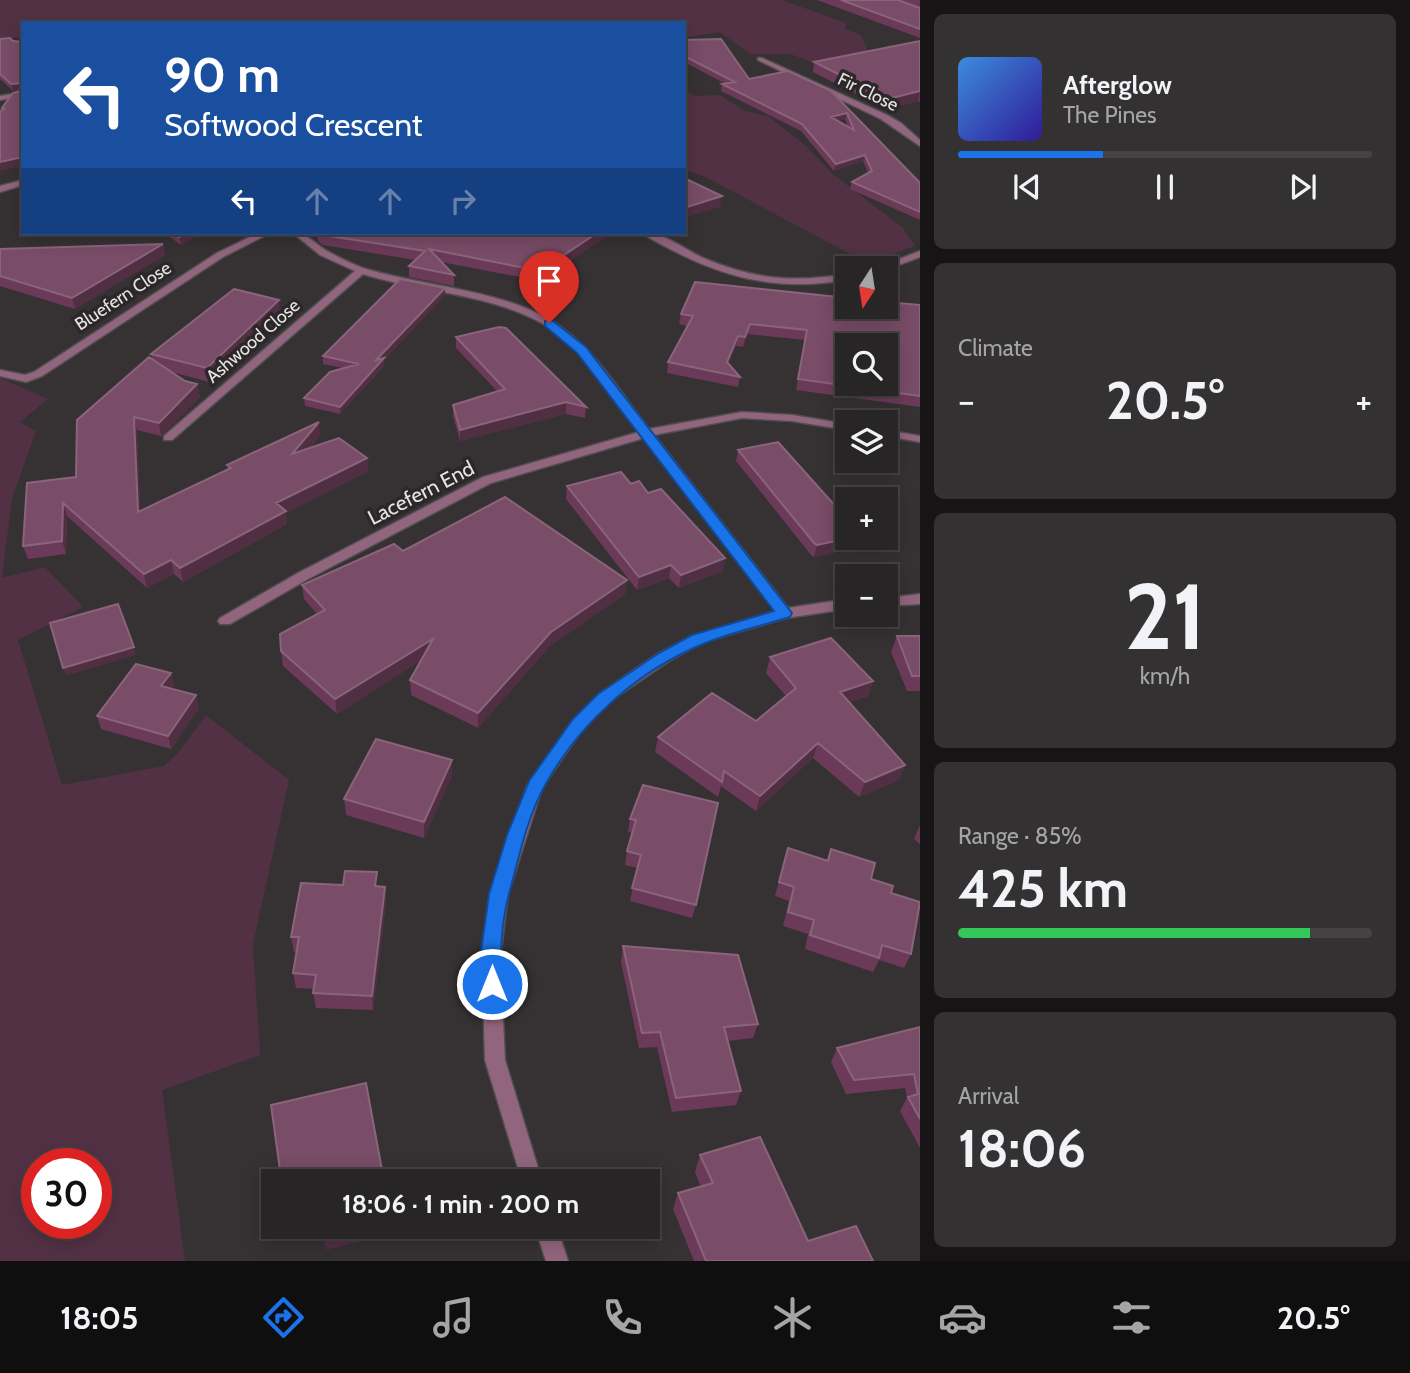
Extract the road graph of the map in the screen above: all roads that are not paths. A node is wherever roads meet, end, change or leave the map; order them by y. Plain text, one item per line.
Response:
1 (760, 59) dead end
2 (21, 94) edge
3 (0, 98) edge
4 (920, 144) edge
5 (21, 183) edge
6 (0, 189) edge
7 (261, 235) edge
8 (299, 235) edge
9 (653, 235) edge
10 (920, 254) edge
11 (898, 262) edge
12 (361, 271) junction
13 (835, 279) edge
14 (0, 373) edge
15 (835, 425) edge
16 (648, 433) junction
17 (898, 435) edge
18 (168, 438) dead end
19 (920, 439) edge
20 (920, 599) edge
21 (898, 601) edge
22 (835, 606) edge
23 (785, 613) junction
24 (225, 621) dead end
25 (528, 1169) edge
26 (550, 1239) edge
27 (556, 1261) edge

1 - 4 street, Fir Close
2 - 3 street
5 - 6 street
7 - 14 street, Bluefern Close
8 - 12 street
9 - 13 street
10 - 11 street
12 - 16 street
12 - 18 street, Ashwood Close
15 - 16 street, Lacefern End
16 - 23 street
16 - 24 street, Lacefern End
17 - 19 street
20 - 21 street
22 - 23 street
23 - 25 street
26 - 27 street

